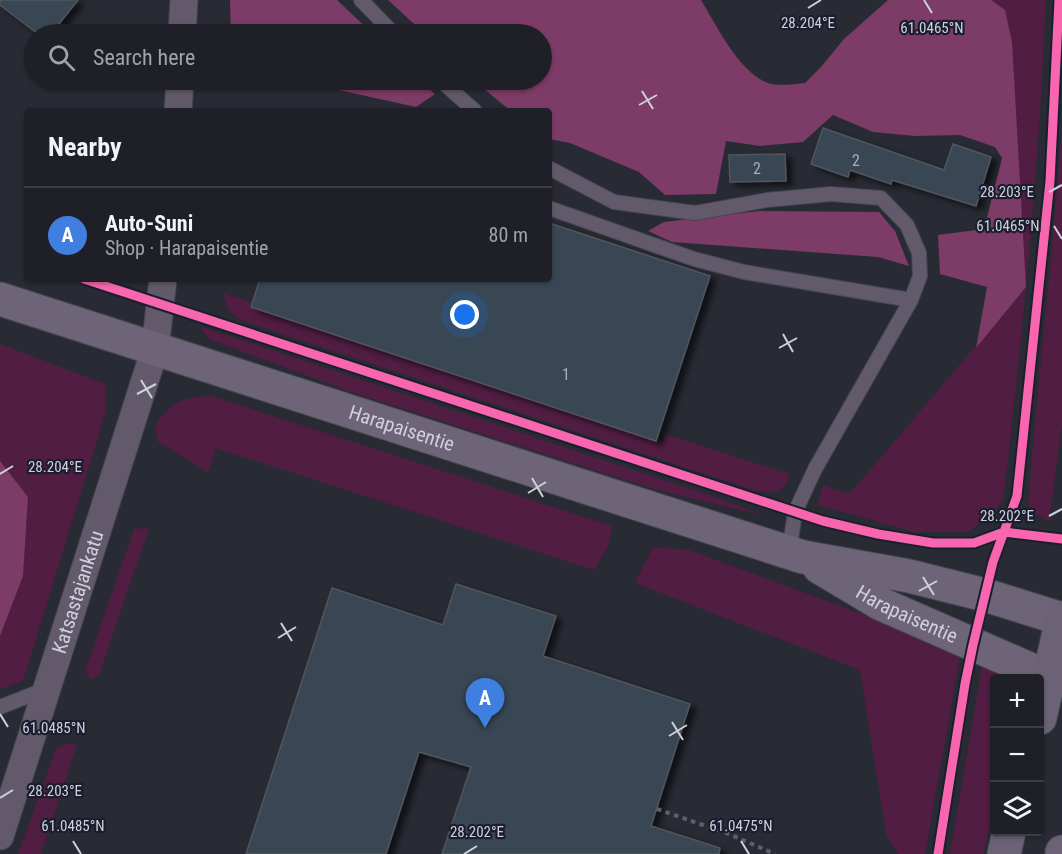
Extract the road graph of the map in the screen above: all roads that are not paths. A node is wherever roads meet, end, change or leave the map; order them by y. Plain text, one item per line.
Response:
1 (361, 0) edge
2 (185, 1) edge
3 (183, 24) edge
4 (384, 24) edge
5 (179, 90) edge
6 (452, 90) edge
7 (178, 108) edge
8 (472, 108) edge
9 (552, 170) edge
10 (552, 209) edge
11 (163, 282) edge
12 (0, 299) edge
13 (911, 300) junction
14 (155, 349) junction
15 (796, 555) junction
16 (1062, 619) edge
17 (1056, 680) edge
18 (46, 689) junction
19 (0, 707) edge
20 (1044, 708) edge
21 (0, 836) edge
22 (1009, 836) edge
23 (1004, 854) edge

1 - 4 lane
2 - 3 street
5 - 7 street
6 - 8 lane
9 - 13 lane
10 - 13 lane
11 - 14 street, Katsastajankatu
12 - 14 main road, Harapaisentie
13 - 15 lane
14 - 15 main road, Harapaisentie
14 - 18 street, Katsastajankatu
15 - 16 main road, Harapaisentie
15 - 17 main road, Harapaisentie
16 - 17 main road
17 - 20 main road
18 - 19 lane
18 - 21 street, Katsastajankatu
22 - 23 main road

